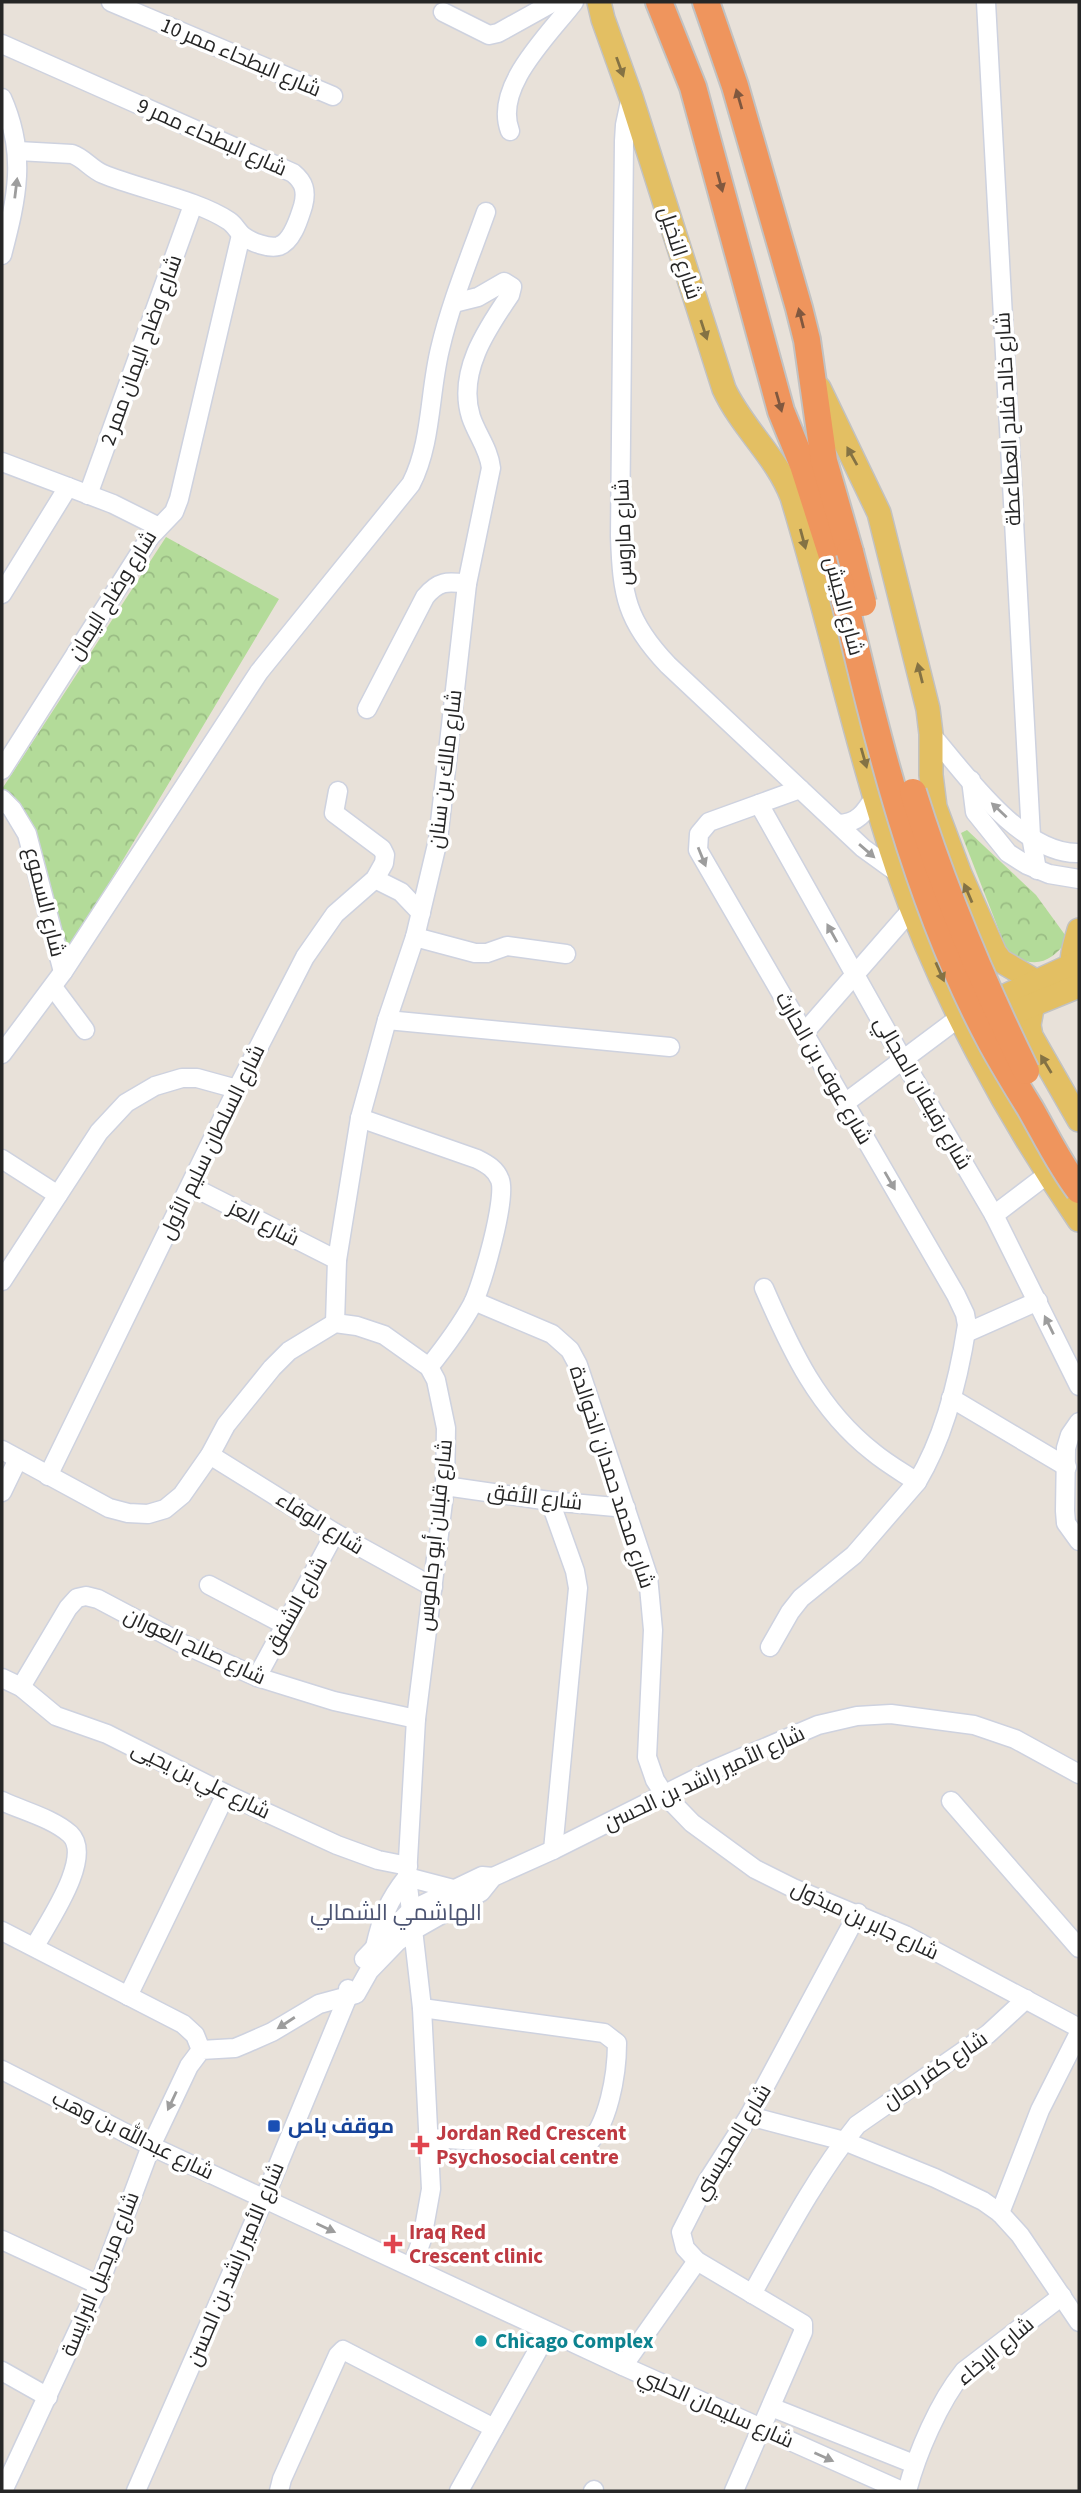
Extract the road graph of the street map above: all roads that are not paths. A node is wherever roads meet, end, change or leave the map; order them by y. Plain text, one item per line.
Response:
1 (111, 2) edge
2 (554, 2) edge
3 (574, 2) edge
4 (579, 2) edge
5 (659, 2) edge
6 (706, 2) edge
7 (986, 2) edge
8 (601, 10) edge
9 (443, 12) dead end
10 (2, 44) edge
11 (333, 96) dead end
12 (631, 97) junction
13 (2, 98) edge
14 (510, 131) dead end
15 (647, 147) junction
16 (18, 151) junction
17 (625, 154) junction
18 (193, 205) junction
19 (486, 212) dead end
20 (241, 235) junction
21 (2, 255) edge
22 (454, 303) junction
23 (811, 366) junction
24 (2, 463) edge
25 (793, 469) junction
26 (68, 487) junction
27 (88, 495) junction
28 (159, 527) junction
29 (467, 584) junction
30 (2, 594) edge
31 (368, 709) dead end
32 (932, 734) junction
33 (2, 770) edge
34 (971, 780) junction
35 (800, 789) junction
36 (338, 791) dead end
37 (875, 796) junction
38 (2, 799) edge
39 (759, 804) junction
40 (838, 824) junction
41 (1031, 836) junction
42 (1079, 853) edge
43 (1037, 870) junction
44 (899, 874) junction
45 (374, 879) junction
46 (1079, 879) edge
47 (912, 909) junction
48 (421, 914) junction
49 (1079, 930) edge
50 (415, 937) junction
51 (566, 954) dead end
52 (855, 974) junction
53 (1077, 974) edge
54 (58, 979) junction
55 (1035, 993) junction
56 (387, 1020) junction
57 (963, 1024) junction
58 (85, 1030) dead end
59 (804, 1033) junction
60 (670, 1047) dead end
61 (2, 1054) edge
62 (902, 1060) junction
63 (237, 1089) junction
64 (845, 1103) junction
65 (360, 1118) junction
66 (1079, 1120) edge
67 (2, 1159) edge
68 (1079, 1159) edge
69 (1048, 1174) junction
70 (191, 1186) junction
71 (1079, 1190) edge
72 (58, 1195) junction
73 (994, 1215) junction
74 (1079, 1220) edge
75 (337, 1260) junction
76 (2, 1281) edge
77 (764, 1288) dead end
78 (474, 1301) junction
79 (1038, 1301) junction
80 (335, 1323) junction
81 (966, 1333) junction
82 (429, 1367) junction
83 (1079, 1386) edge
84 (951, 1398) junction
85 (1079, 1422) edge
86 (10, 1455) edge
87 (210, 1455) junction
88 (1067, 1467) junction
89 (48, 1476) junction
90 (917, 1482) junction
91 (445, 1486) junction
92 (2, 1492) edge
93 (550, 1501) junction
94 (626, 1507) junction
95 (335, 1533) junction
96 (1079, 1541) edge
97 (209, 1585) dead end
98 (433, 1587) junction
99 (285, 1625) junction
100 (770, 1647) dead end
101 (257, 1677) junction
102 (2, 1678) edge
103 (21, 1687) junction
104 (416, 1719) junction
105 (1079, 1774) edge
106 (226, 1794) junction
107 (664, 1794) junction
108 (2, 1801) edge
109 (951, 1801) dead end
110 (553, 1850) junction
111 (408, 1872) junction
112 (493, 1877) junction
113 (453, 1889) junction
114 (411, 1910) junction
115 (858, 1913) junction
116 (414, 1930) junction
117 (2, 1931) edge
118 (35, 1946) junction
119 (375, 1947) junction
120 (1079, 1948) edge
121 (128, 1996) junction
122 (348, 1996) junction
123 (1026, 1998) junction
124 (422, 2008) junction
125 (1079, 2031) edge
126 (198, 2053) junction
127 (2, 2070) edge
128 (749, 2116) junction
129 (429, 2138) junction
130 (844, 2141) junction
131 (151, 2146) junction
132 (264, 2199) junction
133 (1000, 2213) junction
134 (2, 2240) edge
135 (697, 2261) junction
136 (412, 2267) junction
137 (99, 2285) junction
138 (752, 2294) junction
139 (1062, 2296) junction
140 (1079, 2322) edge
141 (548, 2332) junction
142 (622, 2367) junction
143 (2, 2371) edge
144 (48, 2398) junction
145 (771, 2407) junction
146 (494, 2428) junction
147 (762, 2430) junction
148 (914, 2464) junction
149 (3, 2491) edge
150 (136, 2491) edge
151 (279, 2491) edge
152 (459, 2491) edge
153 (734, 2491) edge
154 (904, 2491) edge

1 - 11 street, شارع البطحاء ممر 10
2 - 9 street
3 - 14 street
4 - 8 street, شارع النخيل
5 -> 25 highway, شارع الجيش
23 -> 6 highway, شارع الجيش
7 - 41 street, شارع خالد فلاح العطاعطة
8 -> 12 main road, شارع النخيل
10 - 20 street, شارع البطحاء ممر 9
12 - 15 main road, شارع النخيل
12 - 17 street, شارع ماروس
13 - 16 street
15 - 17 street
15 -> 25 main road, شارع النخيل
16 - 18 street, شارع البطحاء ممر 9
21 -> 16 street
17 - 35 street, شارع ماروس
18 - 20 street, شارع البطحاء ممر 9
18 - 27 street, شارع وضاح اليمان ممر 2
19 - 22 street
20 - 28 street
22 - 29 street, شارع مالك بن سنان
22 - 54 street
32 -> 23 main road
23 - 68 highway, شارع الجيش, bridge
24 - 26 street, شارع وضاح اليمان
25 -> 37 main road, شارع النخيل
25 - 71 highway, شارع الجيش, bridge
26 - 27 street, شارع وضاح اليمان
26 - 30 street
27 - 28 street, شارع وضاح اليمان
28 - 33 street, شارع وضاح اليمان
29 - 31 street
29 - 48 street, شارع مالك بن سنان
32 - 34 street
55 -> 32 main road
41 -> 34 street
34 - 43 street
35 - 39 street, شارع عوف بن الحارث
35 - 40 street, شارع ماروس
36 - 45 street
37 - 40 street
37 - 44 main road, شارع النخيل
38 - 54 street, شارع السموع
52 -> 39 street, شارع رفيفان المجالي
39 -> 59 street, شارع عوف بن الحارث
40 -> 44 street, شارع ماروس
41 - 42 street
41 - 43 street, شارع خالد فلاح العطاعطة
43 - 46 street
44 - 47 main road, شارع النخيل
45 - 48 street
45 - 63 street, شارع السلطان سليم الأول
47 - 52 street
47 -> 57 main road, شارع النخيل
48 - 50 street, شارع مالك بن سنان
49 - 53 main road
50 - 51 street
50 - 56 street, شارع مالك بن سنان
52 - 59 street
52 - 62 street, شارع رفيفان المجالي
53 - 55 main road
54 - 58 street
54 - 61 street, شارع السموع
55 - 57 main road
66 -> 55 main road
56 - 60 street
56 - 65 street, شارع مالك بن سنان
57 - 62 street
57 - 69 main road, شارع النخيل
59 - 64 street, شارع عوف بن الحارث
62 - 64 street
62 - 73 street, شارع رفيفان المجالي
63 - 70 street, شارع السلطان سليم الأول
63 - 72 street
64 -> 81 street, شارع عوف بن الحارث
65 - 75 street, شارع مالك بن سنان
65 - 78 street
67 - 72 street
69 - 73 street
69 - 74 main road, شارع النخيل
70 - 75 street, شارع العز
70 - 89 street, شارع السلطان سليم الأول
72 - 76 street
73 - 79 street, شارع رفيفان المجالي
75 - 80 street, شارع مالك بن سنان
77 - 90 street
78 - 82 street
78 - 94 street, شارع محمد حمدان الخوالدة
79 - 81 street
83 -> 79 street, شارع رفيفان المجالي
80 - 82 street
80 - 87 street
81 - 84 street
82 - 91 street, شارع قبلان أبو جاموس
84 - 88 street
84 - 90 street
85 - 88 street
86 - 89 street
86 - 92 street
87 - 89 street
87 - 95 street, شارع الوفاء
88 - 96 street
90 - 100 street
91 - 93 street, شارع الأفق
91 - 98 street, شارع قبلان أبو جاموس
93 - 94 street, شارع الأفق
93 - 110 street
94 - 107 street, شارع محمد حمدان الخوالدة
95 - 98 street, شارع الوفاء
95 - 99 street, شارع الشفق
97 - 99 street
98 - 104 street, شارع قبلان أبو جاموس
99 - 101 street, شارع الشفق
101 - 103 street, شارع صالح العوران
101 - 104 street, شارع صالح العوران
102 - 103 street, شارع علي بن يحيى
103 - 106 street, شارع علي بن يحيى
104 - 111 street, شارع قبلان أبو جاموس
105 - 107 street, شارع الأمير راشد بن الحسن
106 - 111 street, شارع علي بن يحيى
106 - 121 street
107 - 110 street, شارع الأمير راشد بن الحسن
107 - 115 street, شارع جابر بن مبذول
108 - 118 street
109 - 120 street
110 - 112 street, شارع الأمير راشد بن الحسن
111 - 113 street, شارع علي بن يحيى
111 - 114 street, شارع قبلان أبو جاموس
111 - 119 street
112 - 113 street, شارع الأمير راشد بن الحسن
112 - 116 street, شارع الأمير راشد بن الحسن
113 - 114 street, شارع الأمير راشد بن الحسن
114 - 116 street, شارع قبلان أبو جاموس
114 - 119 street, شارع الأمير راشد بن الحسن
115 - 123 street, شارع جابر بن مبذول
115 - 128 street, شارع المحيسني
116 - 122 street, شارع الأمير راشد بن الحسن
116 - 124 street, شارع قبلان أبو جاموس
117 - 118 street
118 - 121 street
119 - 122 street, شارع الأمير راشد بن الحسن
121 - 126 street
122 -> 126 street
122 - 132 street, شارع الأمير راشد بن الحسن
123 - 125 street, شارع جابر بن مبذول
123 - 130 street, شارع كفر رمان
124 - 129 street, شارع قبلان أبو جاموس
124 - 129 street
125 - 133 street
126 -> 131 street, شارع مريحيل البرايسة
127 - 131 street, شارع عبدالله بن وهب
128 - 130 street
128 - 135 street, شارع المحيسني
129 - 136 street, شارع قبلان أبو جاموس
130 - 133 street
130 - 138 street, شارع كفر رمان
131 - 132 street, شارع عبدالله بن وهب
131 - 137 street, شارع مريحيل البرايسة
132 -> 136 street, شارع سليمان الحلبي
132 - 150 street, شارع الأمير راشد بن الحسن
133 - 139 street
134 - 137 street
135 - 138 street
135 - 142 street
136 - 141 street, شارع سليمان الحلبي
137 - 144 street, شارع مريحيل البرايسة
138 - 145 street
139 - 140 street
139 - 148 street, شارع الإخاء
141 - 142 street, شارع سليمان الحلبي
141 - 146 street
142 - 147 street, شارع سليمان الحلبي
143 - 144 street
144 - 149 street, شارع مريحيل البرايسة
145 - 147 street
145 - 148 street
146 - 151 street
146 - 152 street
147 - 153 street
147 -> 154 street, شارع سليمان الحلبي
148 - 154 street, شارع الإخاء

